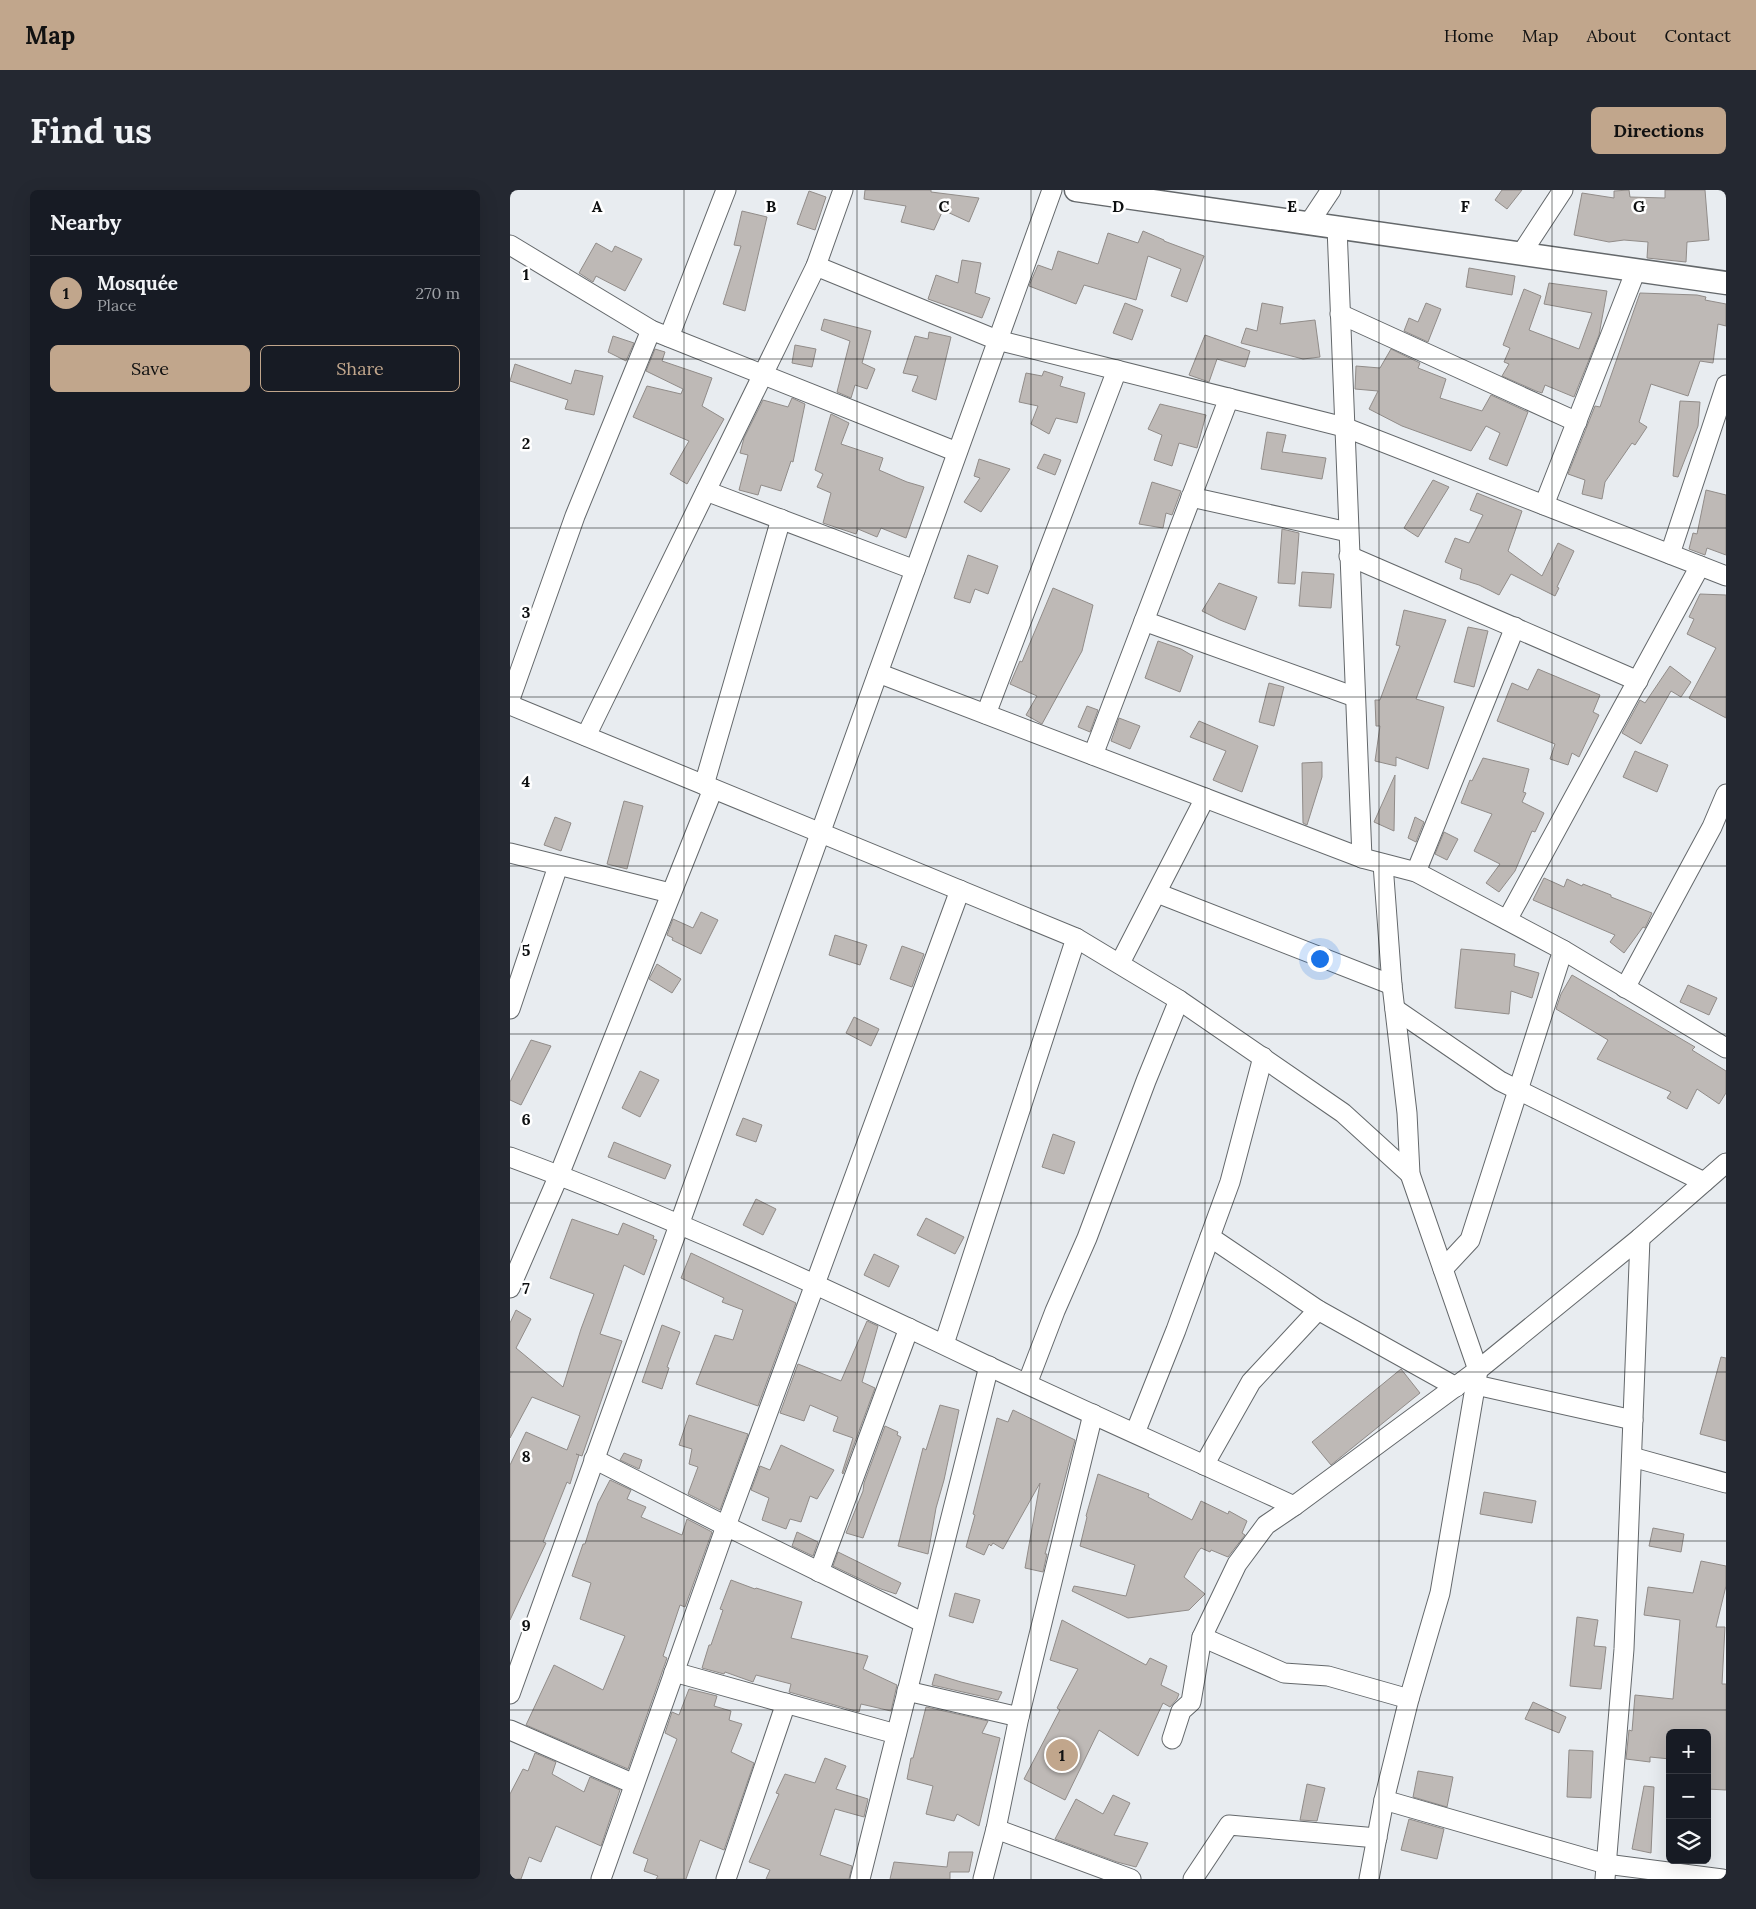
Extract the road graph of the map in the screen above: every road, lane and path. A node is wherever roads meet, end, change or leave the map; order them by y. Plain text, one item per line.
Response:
1 (726, 190) edge
2 (843, 190) edge
3 (1052, 190) edge
4 (1076, 190) edge
5 (1331, 190) edge
6 (1563, 190) edge
7 (1113, 193) edge
8 (1309, 223) junction
9 (1337, 227) junction
10 (510, 246) edge
11 (1522, 254) junction
12 (816, 266) junction
13 (1636, 270) junction
14 (1726, 283) edge
15 (1340, 314) junction
16 (651, 330) junction
17 (668, 337) junction
18 (997, 340) junction
19 (1117, 370) junction
20 (763, 375) junction
21 (1726, 385) edge
22 (1229, 398) junction
23 (1577, 422) junction
24 (1344, 427) junction
25 (957, 452) junction
26 (706, 491) junction
27 (1191, 497) junction
28 (1544, 505) junction
29 (781, 519) junction
30 (1348, 532) junction
31 (1670, 554) junction
32 (1350, 556) junction
33 (1700, 566) junction
34 (915, 570) junction
35 (1726, 576) edge
36 (1144, 621) junction
37 (1515, 627) junction
38 (878, 673) junction
39 (1638, 681) junction
40 (1355, 696) junction
41 (510, 699) edge
42 (510, 705) edge
43 (986, 714) junction
44 (586, 736) junction
45 (1093, 755) junction
46 (709, 787) junction
47 (1726, 794) edge
48 (1205, 798) junction
49 (1719, 830) edge
50 (820, 832) junction
51 (510, 854) edge
52 (1362, 858) junction
53 (1383, 864) junction
54 (558, 866) junction
55 (1416, 872) junction
56 (960, 890) junction
57 (670, 893) junction
58 (1157, 893) junction
59 (1507, 920) junction
60 (1076, 938) junction
61 (1563, 950) junction
62 (1120, 963) junction
63 (1392, 986) junction
64 (1625, 988) junction
65 (1180, 1000) junction
66 (510, 1009) edge
67 (1395, 1009) junction
68 (1726, 1048) edge
69 (1263, 1057) junction
70 (1518, 1090) junction
71 (510, 1158) edge
72 (1726, 1163) edge
73 (1410, 1174) junction
74 (559, 1175) junction
75 (1704, 1182) junction
76 (679, 1225) junction
77 (1210, 1236) junction
78 (1640, 1238) junction
79 (1444, 1269) junction
80 (814, 1286) junction
81 (510, 1288) edge
82 (1318, 1310) junction
83 (909, 1328) junction
84 (944, 1344) junction
85 (989, 1366) junction
86 (1477, 1378) junction
87 (1028, 1384) junction
88 (1456, 1387) junction
89 (1094, 1414) junction
90 (1633, 1420) junction
91 (1135, 1433) junction
92 (1632, 1458) junction
93 (594, 1459) junction
94 (1204, 1464) junction
95 (1726, 1483) edge
96 (1294, 1506) junction
97 (726, 1526) junction
98 (819, 1572) junction
99 (924, 1623) junction
100 (1202, 1637) junction
101 (674, 1672) junction
102 (907, 1691) junction
103 (510, 1694) edge
104 (1410, 1699) junction
105 (786, 1703) junction
106 (1019, 1718) junction
107 (510, 1730) edge
108 (896, 1734) junction
109 (1172, 1739) dead end
110 (634, 1784) junction
111 (1384, 1800) junction
112 (996, 1828) junction
113 (1377, 1838) junction
114 (1605, 1872) edge
115 (601, 1879) edge
116 (726, 1879) edge
117 (860, 1879) edge
118 (983, 1879) edge
119 (1131, 1879) edge
120 (1193, 1879) edge
121 (1369, 1879) edge
122 (1722, 1879) edge

1 - 17 street
2 - 12 street
3 - 18 street
4 - 7 street
5 - 8 street
6 - 11 street
7 - 8 street
8 - 9 street
9 - 11 street
9 - 15 street
10 - 16 street
11 - 13 street
12 - 18 street
12 - 20 street
13 - 14 street
13 - 23 street
15 - 23 street
15 - 24 street
16 - 17 street
16 - 41 street
17 - 20 street
18 - 19 street
18 - 25 street
19 - 22 street
19 - 43 street
20 - 25 street
20 - 26 street
21 - 31 street
22 - 24 street
22 - 27 street
23 - 28 street
24 - 28 street
24 - 30 street
25 - 34 street
26 - 29 street
26 - 44 street
27 - 30 street
27 - 36 street
28 - 31 street
29 - 34 street
29 - 46 street
30 - 32 street
31 - 33 street
32 - 37 street
32 - 40 street
33 - 35 street
33 - 39 street
34 - 38 street
36 - 40 street
36 - 45 street
37 - 39 street
37 - 55 street
38 - 43 street
38 - 50 street
39 - 59 street
40 - 52 street
42 - 44 street
43 - 45 street
44 - 46 street
45 - 48 street
46 - 50 street
46 - 57 street
47 - 49 street
48 - 52 street
48 - 58 street
49 - 64 street
50 - 56 street
50 - 76 street
51 - 54 street
52 - 53 street
53 - 55 street
53 - 63 street
54 - 57 street
54 - 66 street
55 - 59 street
56 - 60 street
56 - 80 street
57 - 74 street
58 - 62 street
58 - 63 street
59 - 61 street
60 - 62 street
60 - 84 street
61 - 64 street
61 - 70 street
62 - 65 street
63 - 67 street
64 - 68 street
65 - 69 street
65 - 87 street
67 - 70 street
67 - 73 street
69 - 73 street
69 - 77 street
70 - 75 street
70 - 79 street
71 - 74 street
72 - 75 street
73 - 79 street
74 - 76 street
74 - 81 street
75 - 78 street
76 - 80 street
76 - 93 street
77 - 82 street
77 - 91 street
78 - 86 street
78 - 90 street
79 - 86 street
80 - 83 street
80 - 97 street
82 - 88 street
82 - 94 street
83 - 84 street
83 - 98 street
84 - 85 street
85 - 87 street
85 - 99 street
86 - 88 street
86 - 90 street
86 - 104 street
87 - 89 street
88 - 96 street
89 - 91 street
89 - 106 street
90 - 92 street
91 - 94 street
92 - 95 street
92 - 114 street
93 - 97 street
93 - 103 street
94 - 96 street
96 - 100 street
97 - 98 street
97 - 101 street
98 - 99 street
99 - 102 street
100 - 104 street
100 - 109 street
101 - 105 street
101 - 110 street
102 - 106 street
102 - 108 street
104 - 111 street
105 - 108 street
105 - 116 street
106 - 112 street
107 - 110 street
108 - 117 street
110 - 115 street
111 - 113 street
111 - 114 street
112 - 118 street
112 - 119 street
113 - 120 street
113 - 121 street
114 - 122 street

